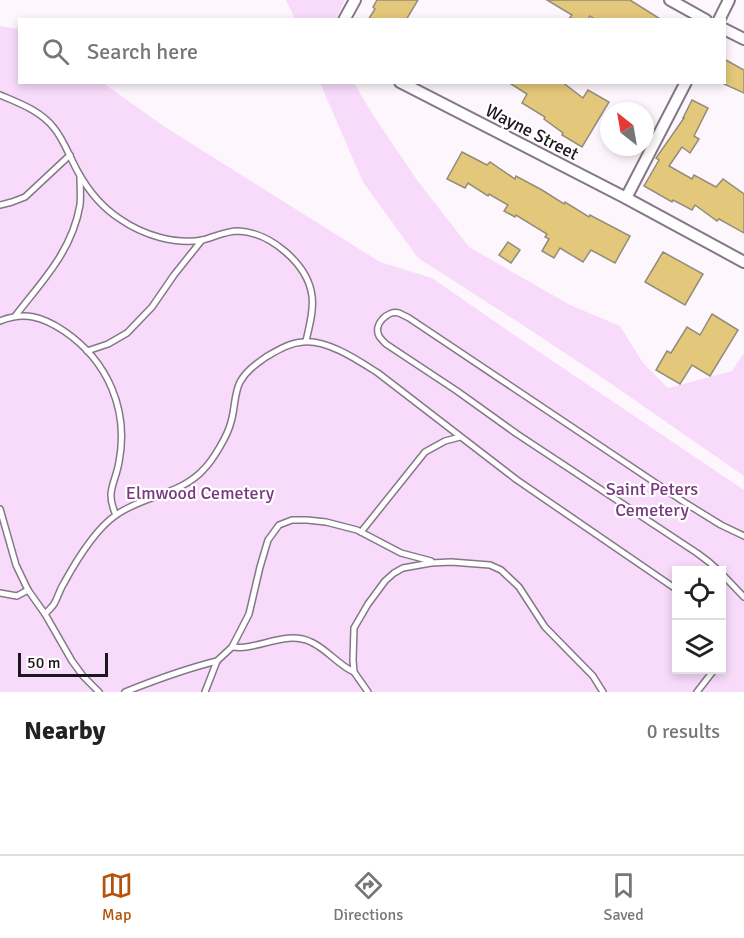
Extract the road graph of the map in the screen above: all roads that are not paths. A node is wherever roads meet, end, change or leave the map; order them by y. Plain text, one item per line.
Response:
1 (355, 0) edge
2 (670, 0) edge
3 (729, 0) edge
4 (345, 18) edge
5 (702, 18) edge
6 (720, 18) edge
7 (726, 30) edge
8 (744, 39) edge
9 (404, 84) edge
10 (685, 84) edge
11 (0, 95) edge
12 (70, 155) junction
13 (81, 176) junction
14 (626, 198) junction
15 (0, 205) edge
16 (202, 240) junction
17 (744, 262) edge
18 (16, 315) junction
19 (0, 321) edge
20 (306, 341) junction
21 (87, 351) junction
22 (460, 437) junction
23 (0, 509) edge
24 (116, 515) junction
25 (361, 532) junction
26 (744, 536) edge
27 (435, 562) junction
28 (713, 566) edge
29 (726, 578) edge
30 (672, 586) edge
31 (28, 590) junction
32 (0, 592) edge
33 (744, 597) edge
34 (45, 614) junction
35 (232, 647) junction
36 (217, 661) junction
37 (354, 672) junction
38 (710, 674) edge
39 (99, 692) edge
40 (125, 692) edge
41 (205, 692) edge
42 (368, 692) edge
43 (603, 692) edge
44 (697, 692) edge

1 - 4 street
2 - 5 street
3 - 6 street
7 - 8 street
9 - 14 street, Wayne Street
10 - 14 street
11 - 12 lane
12 - 13 lane
12 - 15 lane
13 - 16 lane
13 - 18 lane
14 - 17 street, Wayne Street
16 - 20 lane
16 - 21 lane
18 - 19 lane
18 - 21 lane
20 - 22 lane
20 - 24 lane
21 - 24 lane
22 - 25 lane
22 - 30 lane
23 - 31 lane
24 - 34 lane
25 - 27 lane
25 - 35 lane
26 - 28 lane
27 - 37 lane
27 - 43 lane
29 - 33 lane
31 - 32 lane
31 - 34 lane
34 - 39 lane
35 - 36 lane
35 - 37 lane
36 - 40 lane
36 - 41 lane
37 - 42 lane
38 - 44 lane

